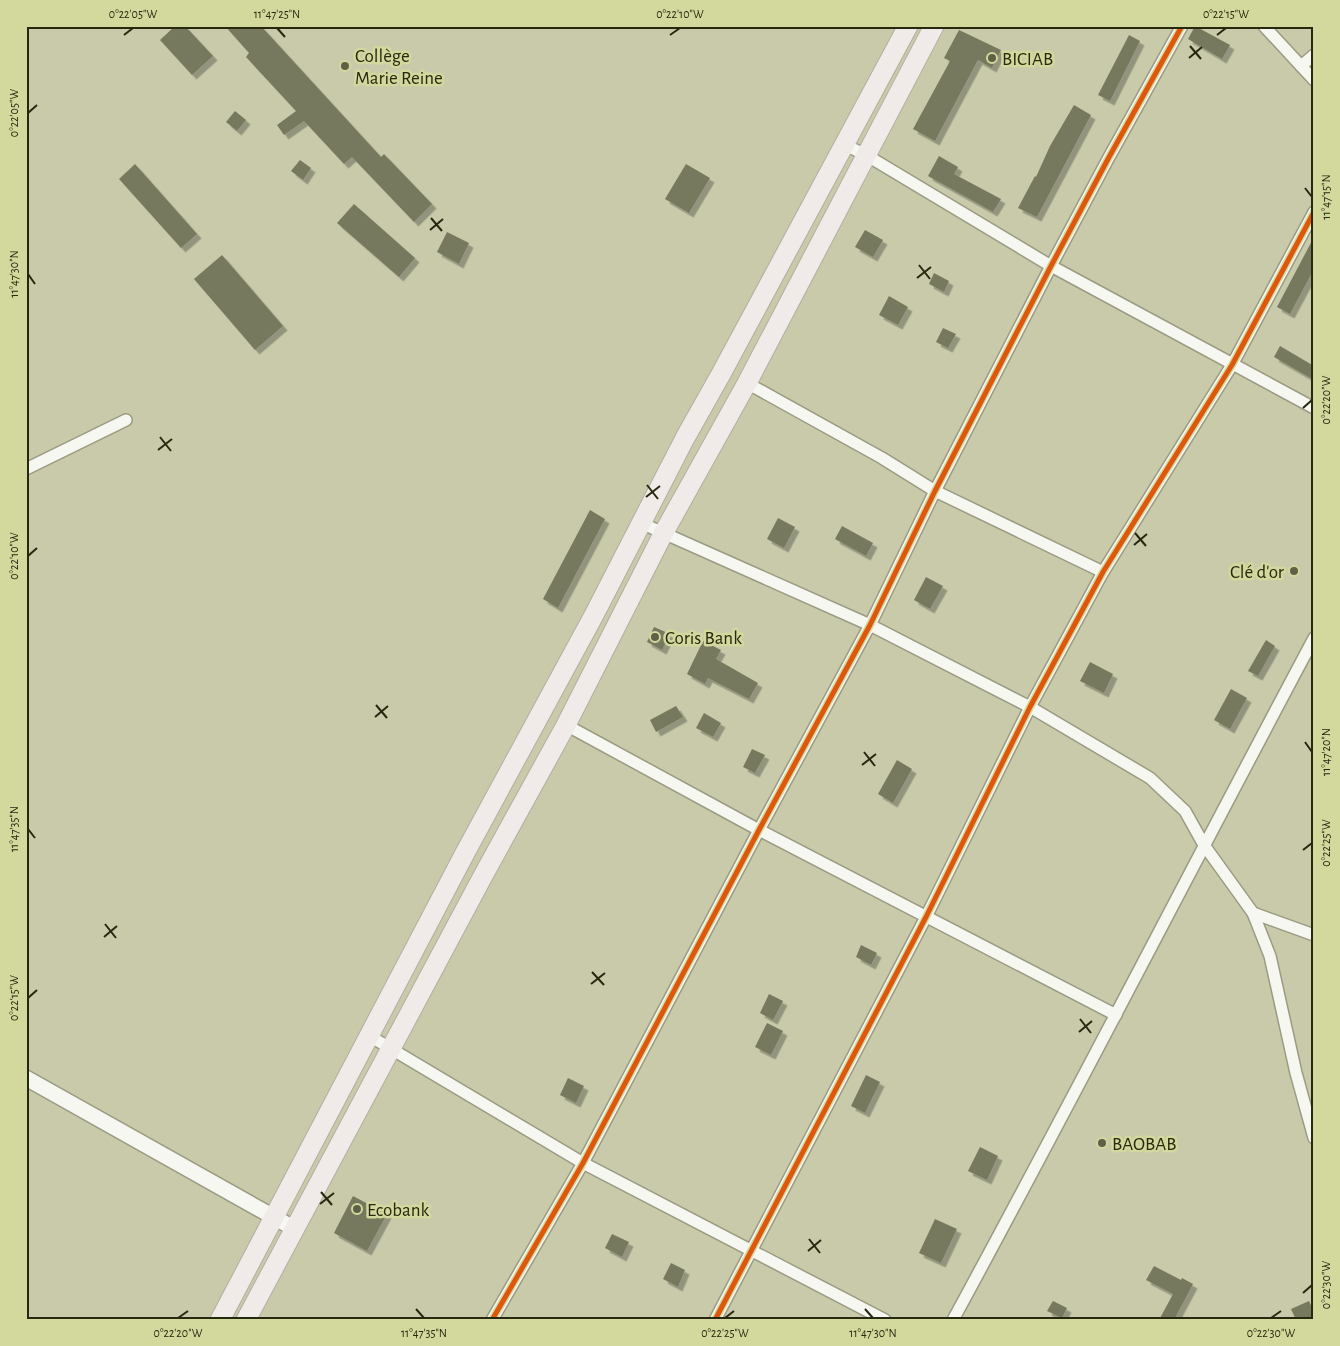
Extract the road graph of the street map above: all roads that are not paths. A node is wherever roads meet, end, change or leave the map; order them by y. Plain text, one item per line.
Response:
1 (908, 26) edge
2 (934, 26) edge
3 (1182, 26) edge
4 (1264, 26) edge
5 (1314, 55) edge
6 (1301, 66) junction
7 (1314, 80) edge
8 (844, 144) junction
9 (866, 155) junction
10 (1314, 212) edge
11 (1051, 266) junction
12 (1232, 365) junction
13 (747, 383) junction
14 (1314, 408) edge
15 (126, 420) dead end
16 (26, 469) edge
17 (934, 491) junction
18 (641, 523) junction
19 (663, 534) junction
20 (1103, 572) junction
21 (870, 625) junction
22 (1314, 638) edge
23 (1030, 707) junction
24 (566, 725) junction
25 (759, 830) junction
26 (1204, 845) junction
27 (1254, 913) junction
28 (926, 917) junction
29 (1314, 935) edge
30 (1116, 1015) junction
31 (368, 1035) junction
32 (391, 1048) junction
33 (26, 1078) edge
34 (1314, 1138) edge
35 (583, 1163) junction
36 (274, 1217) junction
37 (295, 1229) junction
38 (751, 1250) junction
39 (220, 1320) edge
40 (246, 1320) edge
41 (492, 1320) edge
42 (715, 1320) edge
43 (885, 1320) edge
44 (952, 1320) edge

1 - 8 highway
2 - 9 highway
3 - 11 street
4 - 6 street
5 - 6 street
6 - 7 street
8 - 9 street
8 - 18 highway
9 - 11 street
9 - 13 highway
10 - 12 street
11 - 12 street
11 - 17 street
12 - 14 street
12 - 20 street
13 - 17 street
13 - 19 highway
15 - 16 street
17 - 20 street
17 - 21 street
18 - 19 street
18 - 31 highway
19 - 21 street
19 - 24 highway
20 - 23 street
21 - 23 street
21 - 25 street
22 - 26 street
23 - 26 street
23 - 28 street
24 - 25 street
24 - 32 highway
25 - 28 street
25 - 35 street
26 - 27 street
26 - 30 street
27 - 29 street
27 - 34 street
28 - 30 street
28 - 38 street
30 - 44 street
31 - 32 street
31 - 36 highway
32 - 35 street
32 - 37 highway
33 - 36 street
35 - 38 street
35 - 41 street
36 - 37 street
36 - 39 highway
37 - 40 highway
38 - 42 street
38 - 43 street

